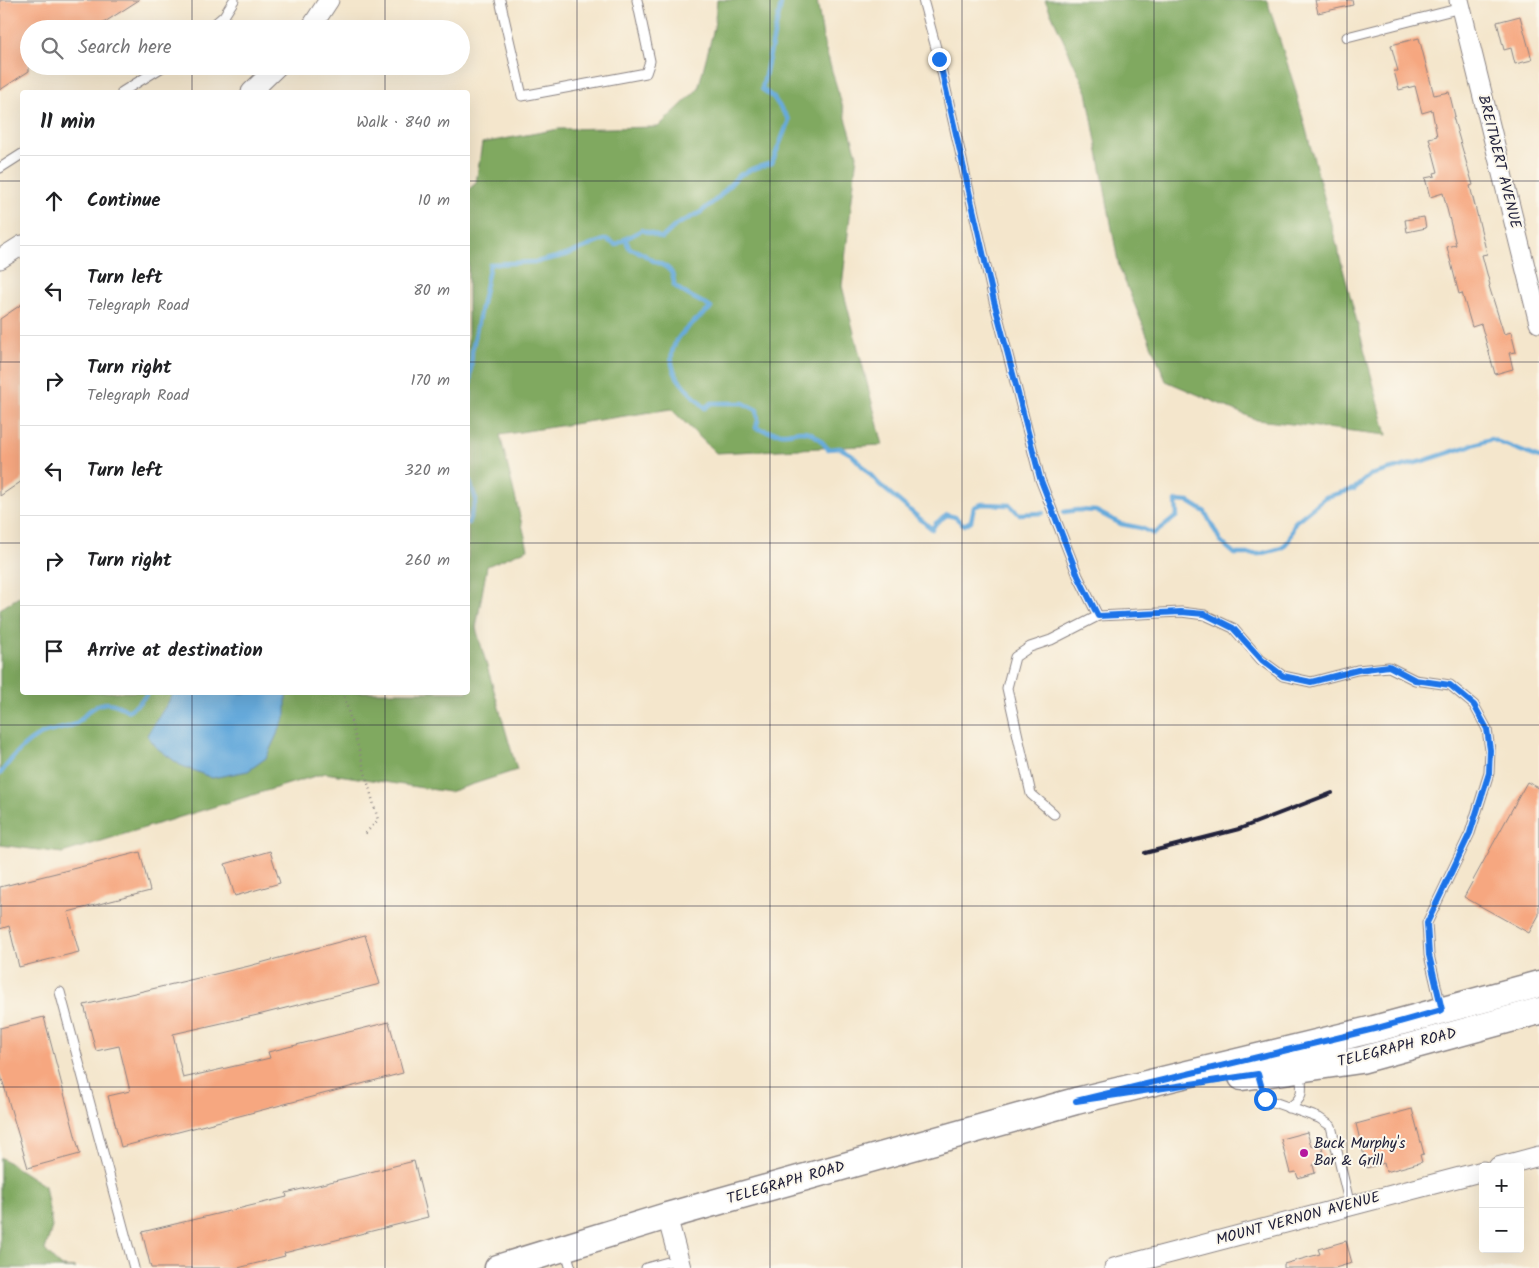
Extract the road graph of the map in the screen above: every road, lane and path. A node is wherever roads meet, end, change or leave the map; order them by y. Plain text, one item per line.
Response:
1 (234, 0) edge
2 (329, 0) edge
3 (500, 0) edge
4 (637, 0) edge
5 (923, 0) edge
6 (1461, 2) edge
7 (219, 20) edge
8 (316, 20) edge
9 (1347, 37) dead end
10 (149, 75) edge
11 (269, 75) edge
12 (125, 90) edge
13 (253, 90) edge
14 (20, 155) edge
15 (0, 168) edge
16 (20, 246) edge
17 (0, 259) edge
18 (1539, 323) edge
19 (1098, 616) junction
20 (344, 695) edge
21 (1054, 814) dead end
22 (363, 836) dead end
23 (1539, 984) edge
24 (60, 992) dead end
25 (1442, 1010) junction
26 (1537, 1012) edge
27 (1300, 1068) junction
28 (1258, 1074) junction
29 (1076, 1101) junction
30 (1288, 1108) junction
31 (1539, 1156) edge
32 (1513, 1163) edge
33 (1479, 1172) edge
34 (1350, 1206) junction
35 (667, 1216) junction
36 (568, 1258) edge
37 (680, 1263) edge
38 (134, 1268) edge
39 (498, 1268) edge
40 (646, 1268) edge
41 (1114, 1268) edge

1 - 7 lane
2 - 8 street
3 - 4 lane
5 - 19 lane
6 - 9 lane
6 - 18 street, BREITWERT AVENUE
10 - 12 lane
11 - 13 street
14 - 15 lane
16 - 17 street
19 - 21 lane
19 - 25 lane
20 - 22 path
23 - 25 main road, TELEGRAPH ROAD
24 - 38 lane
25 - 29 main road, TELEGRAPH ROAD
26 - 27 main road, TELEGRAPH ROAD
27 - 28 main road, TELEGRAPH ROAD
27 - 30 lane
28 - 29 main road, TELEGRAPH ROAD
28 - 30 lane
29 - 35 main road, TELEGRAPH ROAD
30 - 34 lane
31 - 32 street
33 - 34 street, MOUNT VERNON AVENUE
34 - 41 street, MOUNT VERNON AVENUE
35 - 36 main road, TELEGRAPH ROAD
35 - 37 street
36 - 39 main road, TELEGRAPH ROAD
37 - 40 lane

